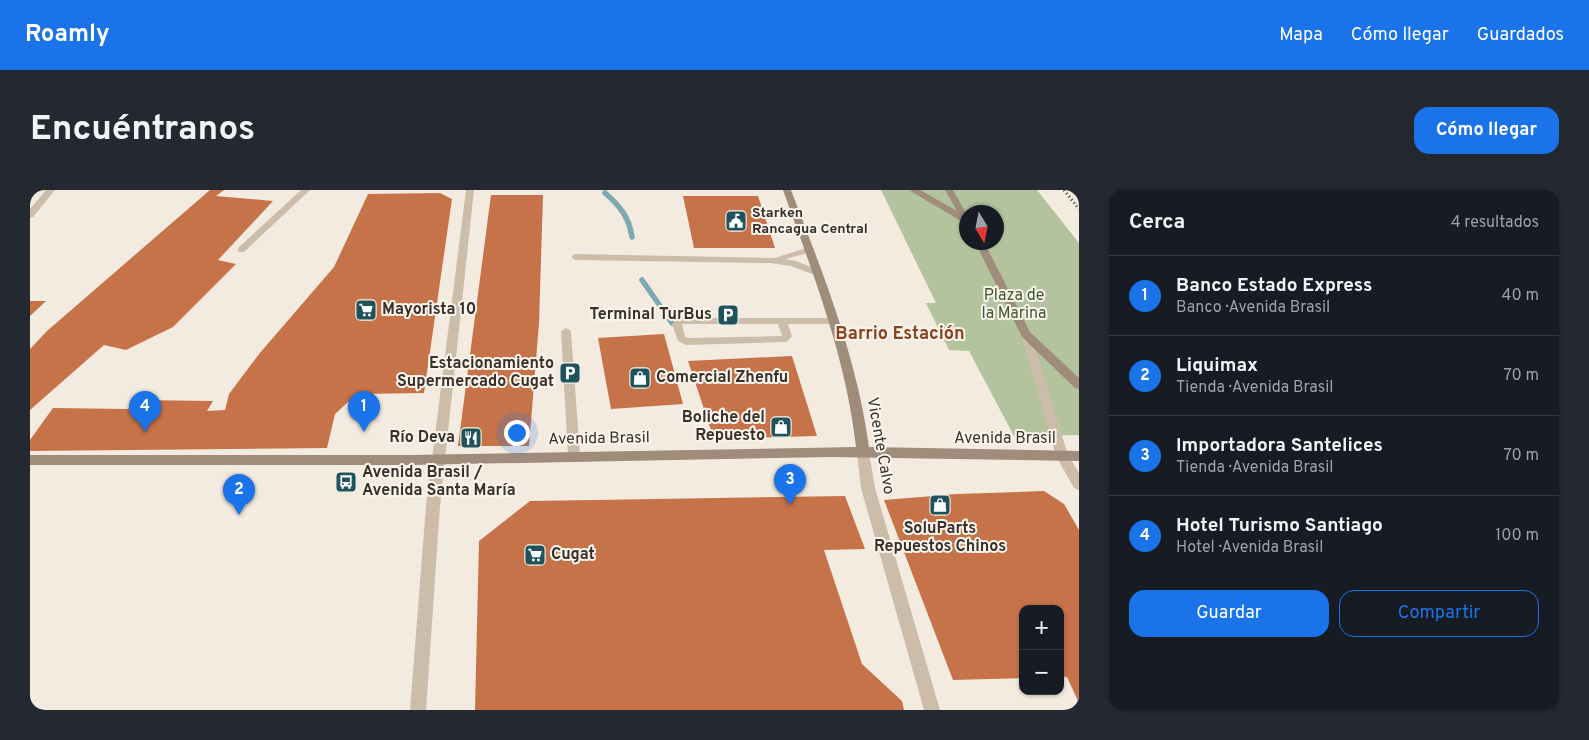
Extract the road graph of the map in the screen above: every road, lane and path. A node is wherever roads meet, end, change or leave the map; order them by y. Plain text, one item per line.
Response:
1 (52, 190) edge
2 (306, 190) edge
3 (470, 190) edge
4 (787, 190) edge
5 (912, 190) edge
6 (949, 190) edge
7 (959, 208) edge
8 (30, 215) edge
9 (959, 215) edge
10 (241, 250) dead end
11 (809, 250) junction
12 (982, 250) edge
13 (575, 257) dead end
14 (770, 260) junction
15 (818, 273) junction
16 (782, 321) junction
17 (835, 321) junction
18 (566, 331) dead end
19 (1026, 334) junction
20 (1079, 385) edge
21 (863, 453) junction
22 (574, 456) junction
23 (1062, 456) junction
24 (1079, 456) edge
25 (438, 458) junction
26 (30, 460) edge
27 (1079, 484) edge
28 (418, 710) edge
29 (932, 710) edge

1 - 8 street
2 - 10 lane
3 - 25 street
4 - 11 main road, Vicente Calvo
5 - 9 main road
6 - 7 main road
11 - 14 lane
11 - 15 main road, Vicente Calvo
12 - 19 main road
13 - 14 lane
14 - 15 lane
15 - 17 main road, Vicente Calvo
16 - 16 lane
16 - 17 lane
17 - 21 main road, Vicente Calvo
18 - 22 lane
19 - 20 main road
19 - 23 street
21 - 22 main road, Avenida Brasil
21 - 23 main road, Avenida Brasil
21 - 29 street, Vicente Calvo
22 - 25 main road, Avenida Brasil
23 - 24 main road, Avenida Brasil
23 - 27 street
25 - 26 main road, Avenida Brasil
25 - 28 street

